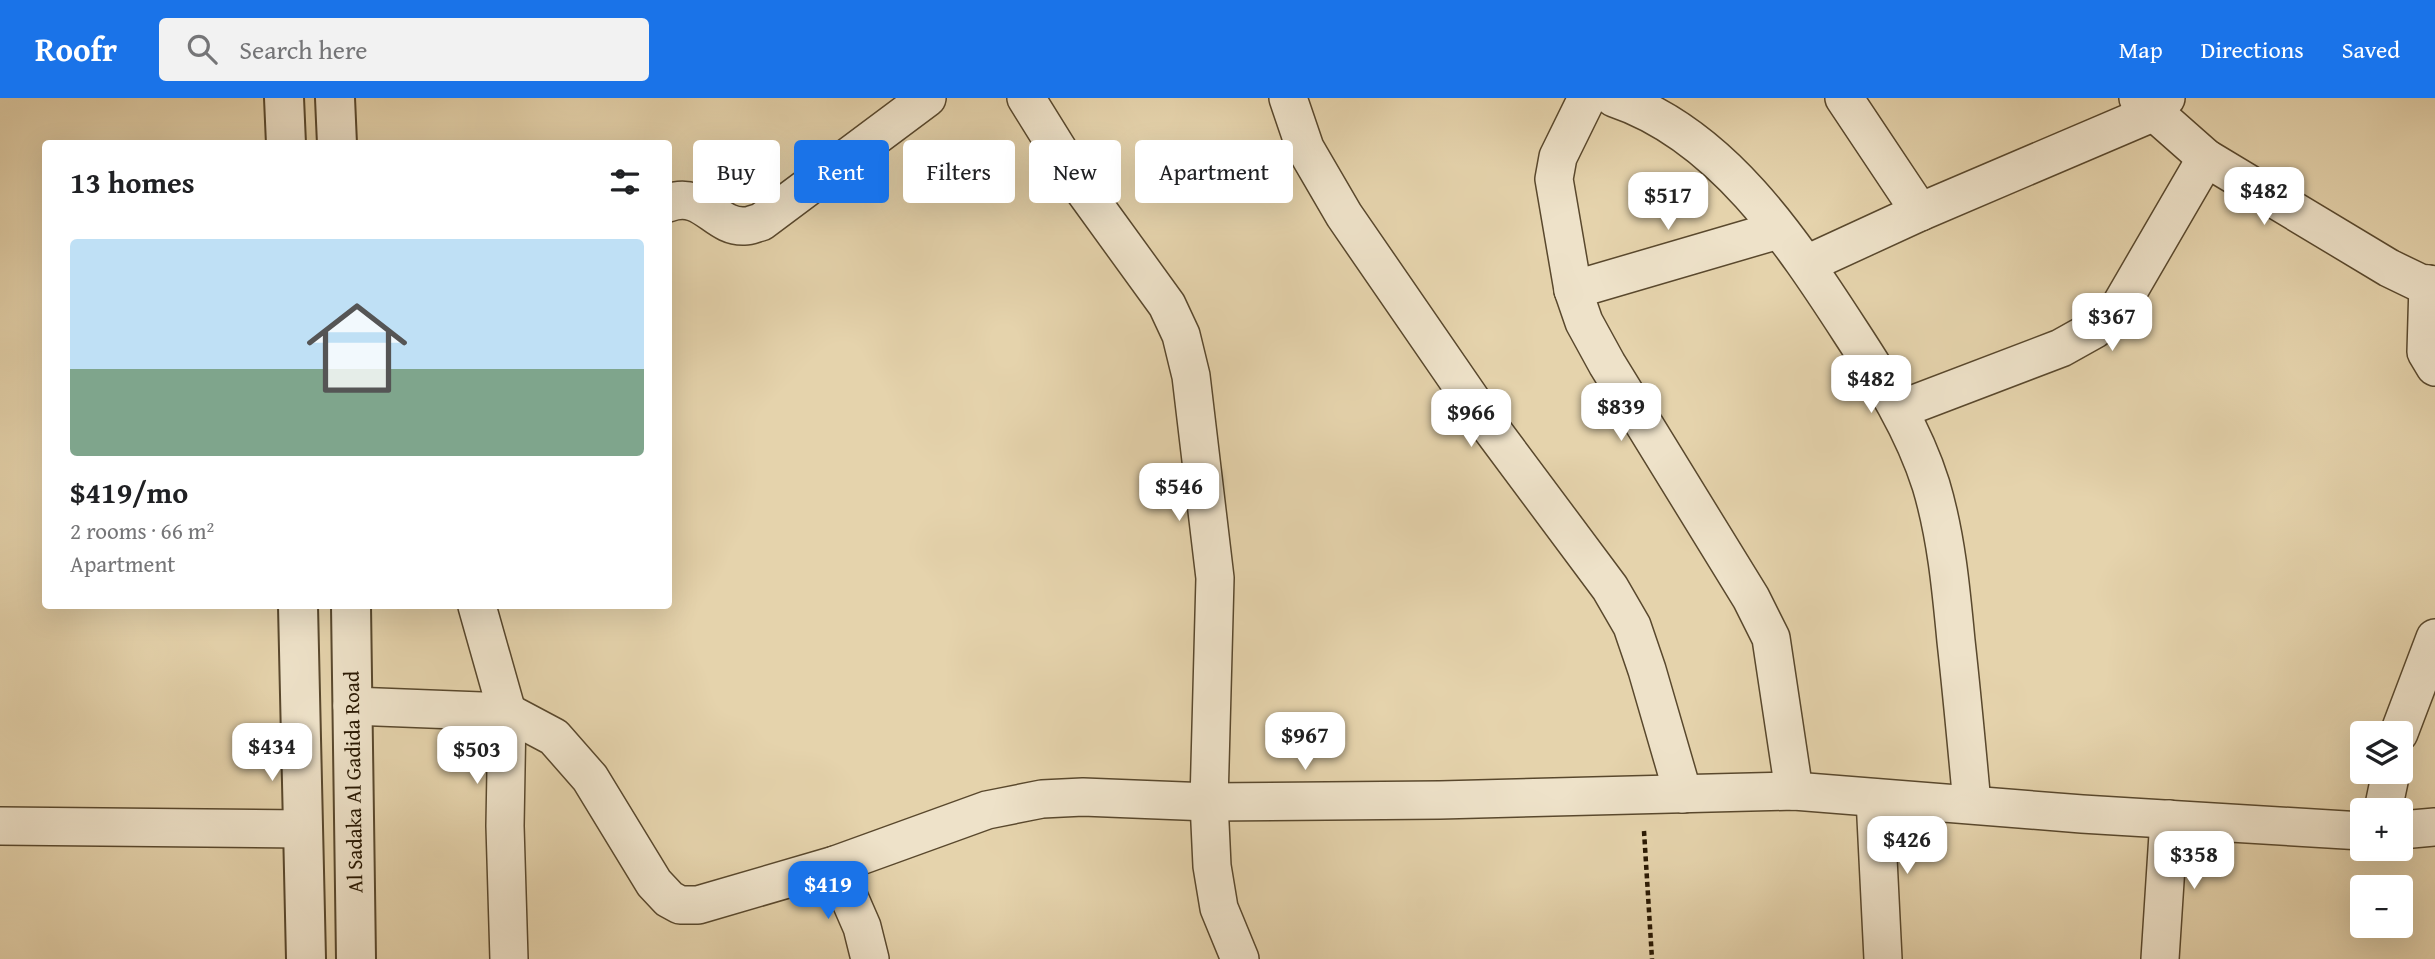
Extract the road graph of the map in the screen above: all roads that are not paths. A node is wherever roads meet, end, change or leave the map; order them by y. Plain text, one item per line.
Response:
1 (284, 98) edge
2 (335, 98) edge
3 (927, 98) edge
4 (1026, 98) edge
5 (1288, 98) edge
6 (1587, 98) edge
7 (1844, 98) edge
8 (1638, 101) edge
9 (2152, 103) edge
10 (286, 140) edge
11 (337, 140) edge
12 (2206, 158) junction
13 (672, 203) edge
14 (1920, 212) junction
15 (1779, 230) junction
16 (1807, 264) junction
17 (2432, 285) edge
18 (1573, 290) junction
19 (2435, 367) edge
20 (1901, 409) junction
21 (298, 609) edge
22 (351, 609) edge
23 (478, 609) edge
24 (2435, 638) edge
25 (300, 704) junction
26 (352, 706) junction
27 (507, 712) junction
28 (2404, 721) edge
29 (1794, 791) junction
30 (1683, 794) junction
31 (1875, 798) junction
32 (1209, 802) junction
33 (1972, 804) junction
34 (2169, 820) junction
35 (0, 826) edge
36 (2435, 827) edge
37 (303, 829) junction
38 (2413, 829) edge
39 (2350, 830) edge
40 (835, 865) junction
41 (306, 959) edge
42 (356, 959) edge
43 (509, 959) edge
44 (870, 959) edge
45 (1240, 959) edge
46 (1883, 959) edge
47 (2161, 959) edge

1 - 10 street
2 - 11 street
3 - 13 street
4 - 32 street
5 - 30 street
6 - 18 street
7 - 14 street
8 - 15 street
9 - 12 street
9 - 14 street
12 - 17 street
12 - 20 street
14 - 16 street
15 - 16 street
15 - 18 street
16 - 20 street
17 - 19 street
18 - 29 street
20 - 33 street
21 - 25 street
22 - 26 street, Al Sadaka Al Gadida Road
23 - 27 street
24 - 28 street
25 - 26 street
25 - 37 street
26 - 27 street
26 - 42 street, Al Sadaka Al Gadida Road
27 - 40 street
27 - 43 street
29 - 30 street
29 - 31 street
30 - 32 street
31 - 33 street
31 - 46 street
32 - 40 street
32 - 45 street
33 - 34 street
34 - 39 street
34 - 47 street
35 - 37 street
36 - 38 street
37 - 41 street
40 - 44 street

